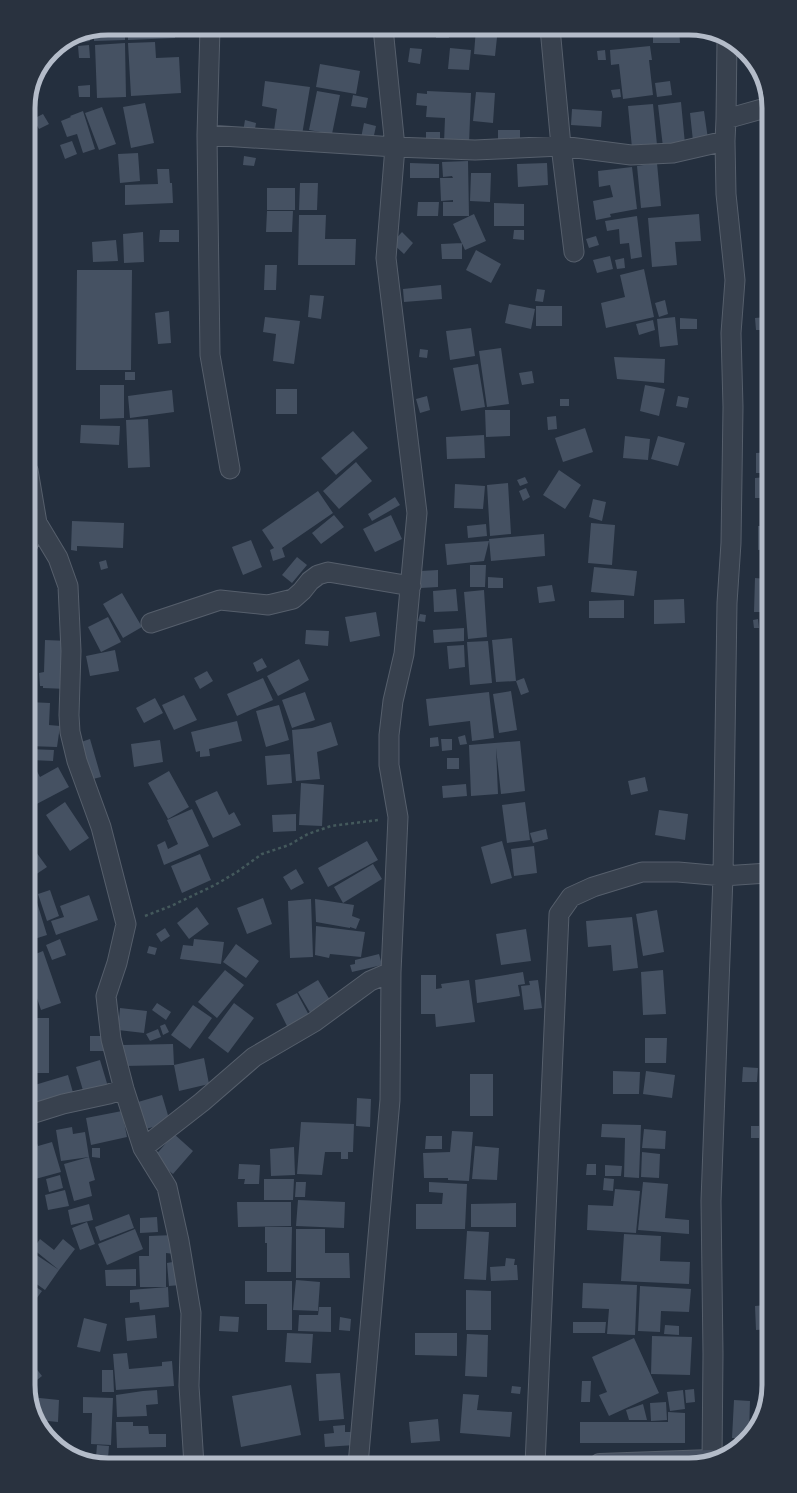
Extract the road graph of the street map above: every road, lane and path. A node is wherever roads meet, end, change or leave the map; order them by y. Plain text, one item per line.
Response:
1 (210, 35) edge
2 (384, 35) edge
3 (551, 35) edge
4 (726, 45) edge
5 (762, 110) edge
6 (726, 119) junction
7 (207, 135) junction
8 (725, 141) junction
9 (395, 146) junction
10 (561, 146) junction
11 (574, 252) dead end
12 (230, 469) dead end
13 (35, 511) edge
14 (37, 523) junction
15 (35, 528) edge
16 (411, 586) junction
17 (151, 623) dead end
18 (398, 817) junction
19 (762, 873) edge
20 (723, 876) junction
21 (126, 924) junction
22 (391, 972) junction
23 (124, 1089) junction
24 (35, 1113) edge
25 (143, 1148) junction
26 (711, 1455) edge
27 (194, 1458) edge
28 (359, 1458) edge
29 (535, 1458) edge

1 - 7 street
2 - 9 street
3 - 10 street
4 - 6 street
5 - 6 street
6 - 8 street
7 - 9 street
7 - 12 street
8 - 10 street
8 - 20 street
9 - 10 street
9 - 16 street
10 - 11 street
13 - 14 street
14 - 15 street
14 - 21 street
16 - 17 street
16 - 18 street
18 - 21 path
18 - 22 street
19 - 20 street
20 - 26 street
20 - 29 street
21 - 23 street
22 - 25 street
22 - 28 street
23 - 24 street
23 - 25 street
25 - 27 street

